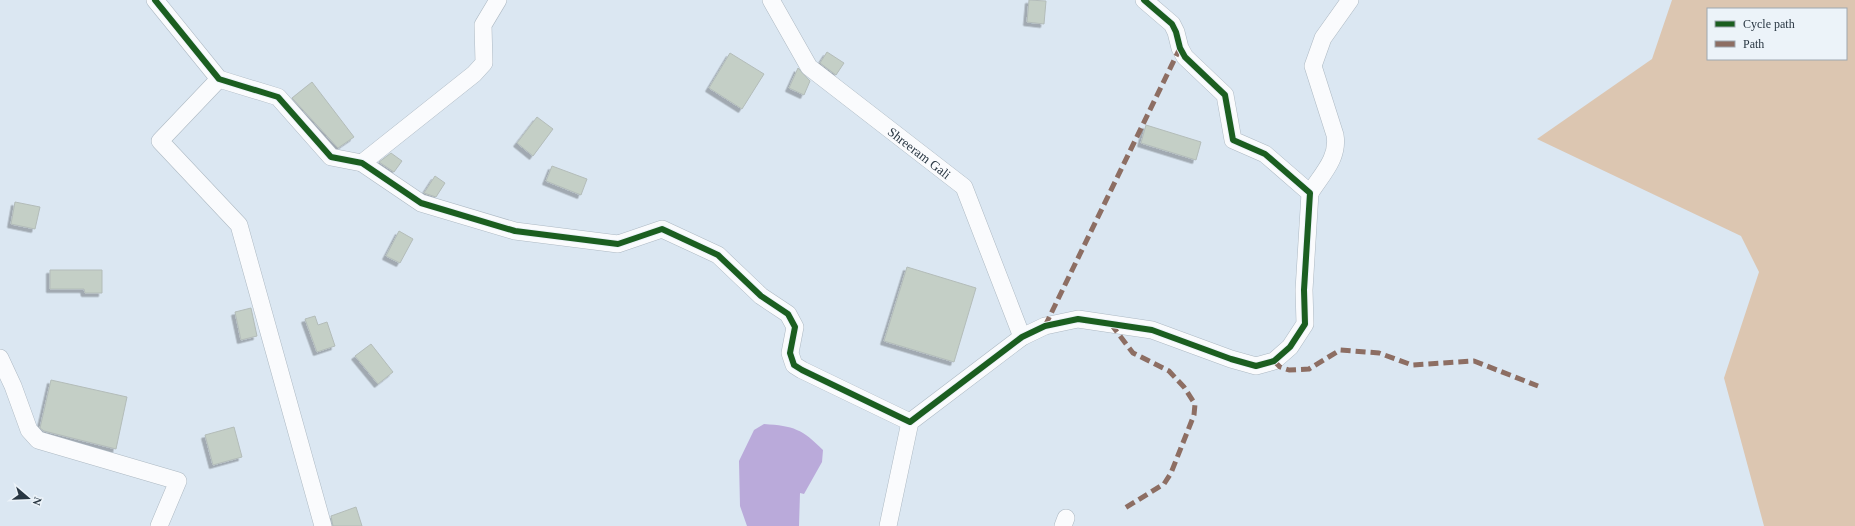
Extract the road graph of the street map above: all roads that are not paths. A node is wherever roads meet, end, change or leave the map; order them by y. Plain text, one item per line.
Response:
1 (155, 0) edge
2 (498, 0) edge
3 (771, 0) edge
4 (1144, 0) edge
5 (1350, 0) edge
6 (219, 79) junction
7 (362, 163) junction
8 (1310, 193) junction
9 (1022, 337) junction
10 (0, 358) edge
11 (910, 422) junction
12 (159, 526) edge
13 (324, 526) edge
14 (888, 526) edge

1 - 6 street
2 - 7 street
3 - 9 street, Shreeram Gali
4 - 8 street
5 - 8 street
6 - 7 street
6 - 13 street
7 - 11 street
8 - 9 street
9 - 11 street
10 - 12 street
11 - 14 street

